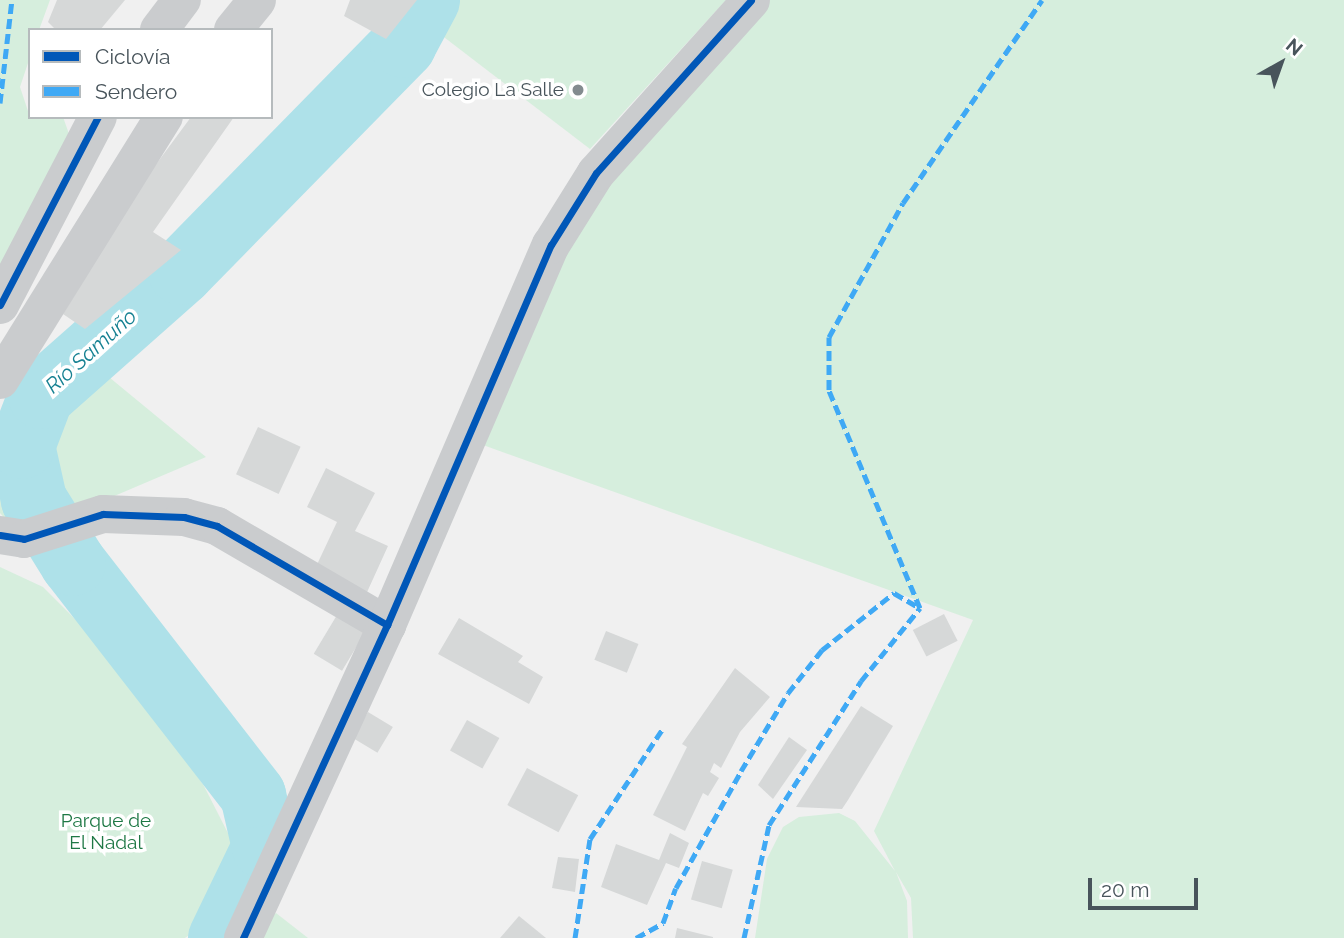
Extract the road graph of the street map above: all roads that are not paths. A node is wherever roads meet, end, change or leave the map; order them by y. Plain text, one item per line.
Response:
1 (182, 0) edge
2 (257, 0) edge
3 (751, 0) edge
4 (161, 28) edge
5 (235, 28) edge
6 (97, 119) edge
7 (163, 119) edge
8 (0, 306) edge
9 (0, 380) edge
10 (12, 537) edge
11 (387, 625) junction
12 (243, 938) edge

1 - 4 street
2 - 5 street
3 - 11 street
6 - 8 street
7 - 9 street
10 - 11 street
11 - 12 street

